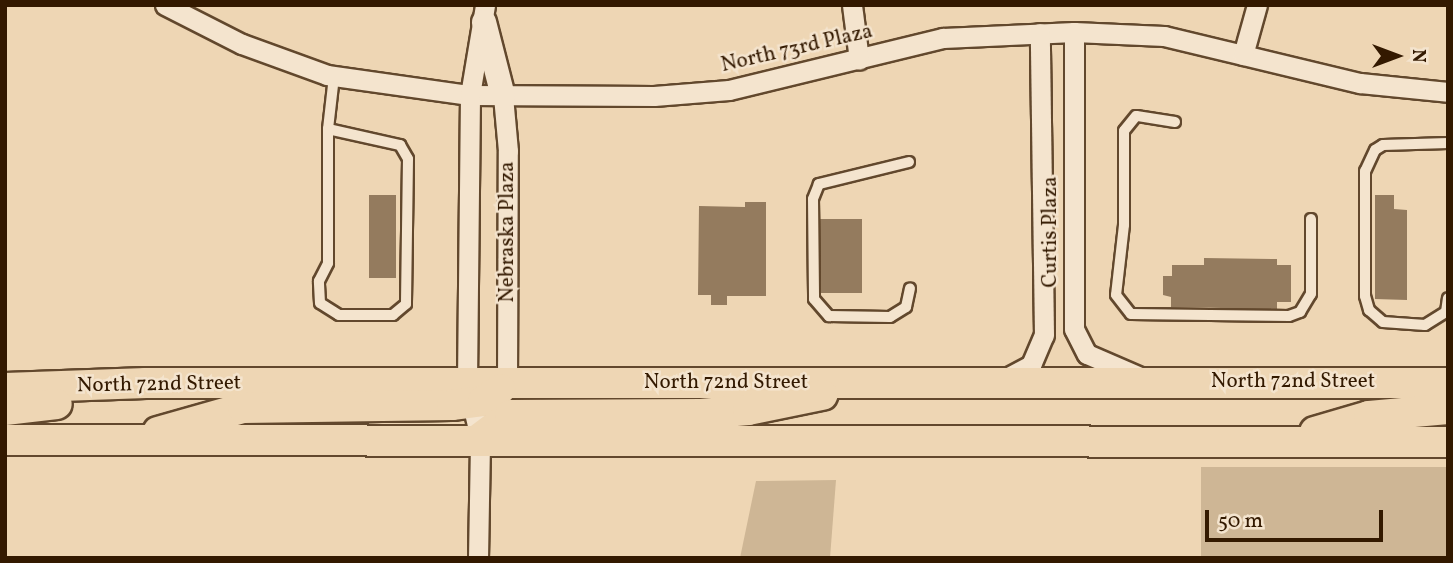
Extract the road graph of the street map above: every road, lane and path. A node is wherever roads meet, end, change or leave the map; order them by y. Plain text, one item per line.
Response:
1 (165, 5) edge
2 (852, 5) edge
3 (1257, 5) edge
4 (485, 13) edge
5 (1074, 32) junction
6 (1040, 33) junction
7 (1243, 55) junction
8 (859, 60) junction
9 (334, 76) junction
10 (1448, 92) edge
11 (470, 95) junction
12 (503, 96) junction
13 (1175, 122) dead end
14 (328, 129) junction
15 (1448, 143) edge
16 (909, 162) dead end
17 (1311, 219) dead end
18 (910, 288) dead end
19 (1448, 298) edge
20 (884, 382) junction
21 (997, 382) junction
22 (1155, 382) junction
23 (146, 383) junction
24 (507, 383) junction
25 (1448, 383) edge
26 (5, 388) edge
27 (470, 392) junction
28 (1448, 409) edge
29 (5, 410) edge
30 (480, 438) junction
31 (5, 440) edge
32 (131, 440) junction
33 (1270, 441) junction
34 (1448, 442) edge
35 (478, 558) edge

1 - 9 street, North 73rd Plaza
2 - 8 street
3 - 7 street
4 - 11 street, Nebraska Plaza
4 - 12 street, Nebraska Plaza
5 - 6 street, North 73rd Plaza
5 - 7 street, North 73rd Plaza
5 - 22 street, Curtis Plaza
6 - 8 street, North 73rd Plaza
6 - 21 street, Curtis Plaza
7 - 10 street, North 73rd Plaza
8 - 12 street, North 73rd Plaza
9 - 11 street, North 73rd Plaza
9 - 14 lane
11 - 12 street, North 73rd Plaza
11 - 27 street, Nebraska Plaza
12 - 24 street, Nebraska Plaza
13 - 17 lane
14 - 14 lane
15 - 19 lane
16 - 18 lane
20 - 21 main road, North 72nd Street
20 - 24 main road, North 72nd Street
20 - 30 main road
21 - 22 main road, North 72nd Street
22 - 25 main road, North 72nd Street
23 - 26 main road, North 72nd Street
23 - 27 main road, North 72nd Street
23 - 29 main road
24 - 27 main road, North 72nd Street
24 - 30 street, Nebraska Plaza
27 - 30 street, Nebraska Plaza
27 - 32 main road
28 - 33 main road
30 - 32 main road
30 - 33 main road
30 - 35 street, Nebraska Plaza
31 - 32 main road
33 - 34 main road

